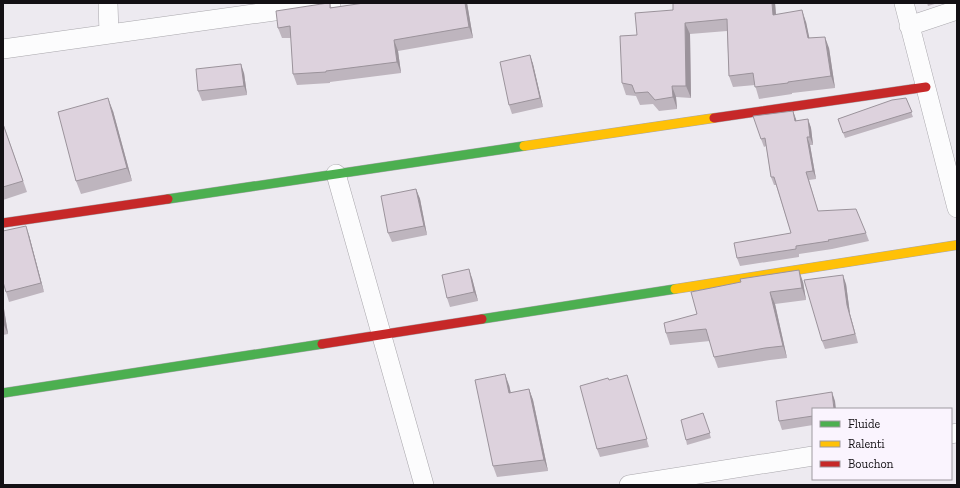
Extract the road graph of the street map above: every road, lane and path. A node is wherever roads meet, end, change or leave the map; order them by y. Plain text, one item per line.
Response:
1 (108, 3) edge
2 (331, 3) edge
3 (904, 3) edge
4 (957, 10) edge
5 (910, 26) junction
6 (108, 34) junction
7 (3, 49) edge
8 (926, 87) junction
9 (336, 174) junction
10 (957, 208) edge
11 (3, 223) edge
12 (957, 245) edge
13 (382, 334) junction
14 (3, 393) edge
15 (812, 456) edge
16 (723, 478) edge
17 (424, 485) edge
18 (629, 485) edge

1 - 6 street
2 - 6 street
3 - 5 street
4 - 5 street
5 - 8 street
6 - 7 street
8 - 9 street
8 - 10 street
9 - 11 street
9 - 13 street
12 - 13 street
13 - 14 street
13 - 17 street
15 - 16 street
16 - 18 street

